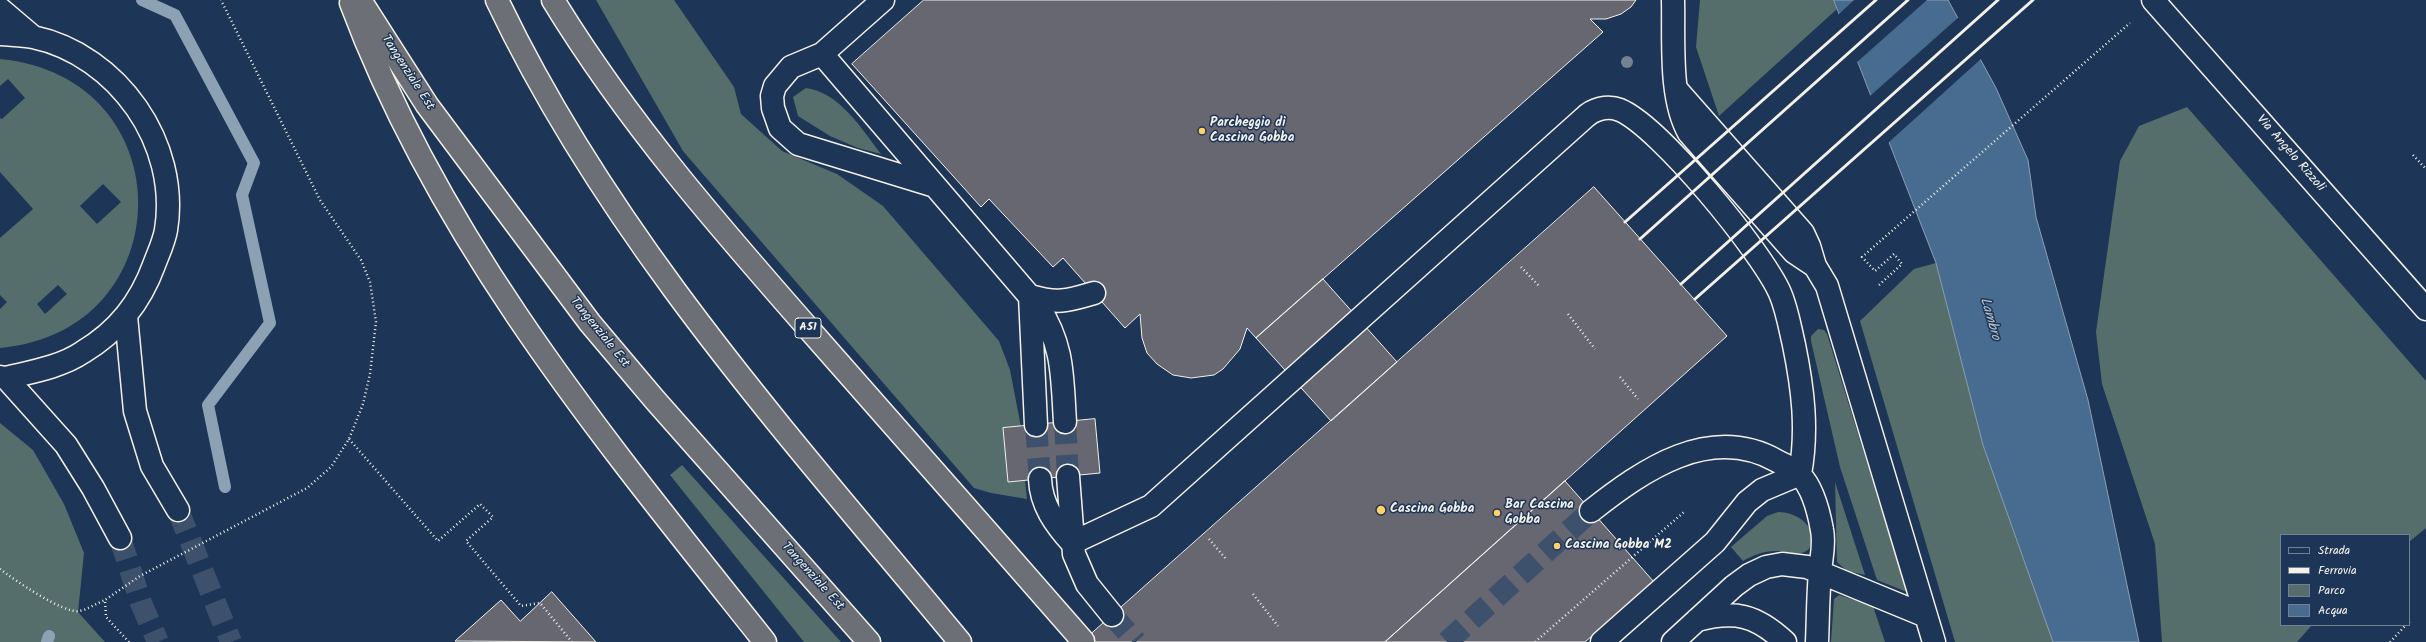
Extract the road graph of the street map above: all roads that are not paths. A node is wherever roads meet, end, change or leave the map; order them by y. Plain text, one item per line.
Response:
1 (350, 0) edge
2 (360, 0) edge
3 (497, 0) edge
4 (553, 0) edge
5 (883, 0) edge
6 (1673, 0) edge
7 (2153, 0) edge
8 (0, 9) edge
9 (0, 34) edge
10 (33, 37) junction
11 (822, 54) junction
12 (935, 186) junction
13 (1094, 293) dead end
14 (1030, 296) junction
15 (2426, 309) edge
16 (126, 316) junction
17 (3, 378) edge
18 (1065, 422) tunnel mouth
19 (1036, 425) tunnel mouth
20 (1800, 474) junction
21 (1068, 476) tunnel mouth
22 (1040, 479) tunnel mouth
23 (178, 510) tunnel mouth
24 (1591, 511) tunnel mouth
25 (120, 538) tunnel mouth
26 (1072, 543) junction
27 (1820, 572) junction
28 (1112, 615) tunnel mouth
29 (1926, 616) junction
30 (1697, 620) junction
31 (1083, 641) edge
32 (765, 642) edge
33 (869, 642) edge
34 (960, 642) edge
35 (1602, 642) edge
36 (1673, 642) edge
37 (1785, 642) edge
38 (1817, 642) edge
39 (1934, 642) edge

1 - 32 highway
2 - 33 highway, Tangenziale Est
3 - 34 highway
4 - 31 highway, A51
5 - 11 street
6 - 29 street
7 - 15 street, Via Angelo Rizzoli
8 - 10 street
9 - 10 street
10 - 16 street
11 - 12 street
11 - 12 street
12 - 14 street
13 - 14 street
14 - 18 street
14 - 19 street
16 - 17 street
16 - 23 street
17 - 25 street
20 - 24 street
20 - 26 street
20 - 27 street
20 - 35 street
21 - 26 street
22 - 26 street
26 - 28 street
27 - 29 street
27 - 30 street
27 - 38 street
29 - 39 street
30 - 36 street
30 - 37 street

